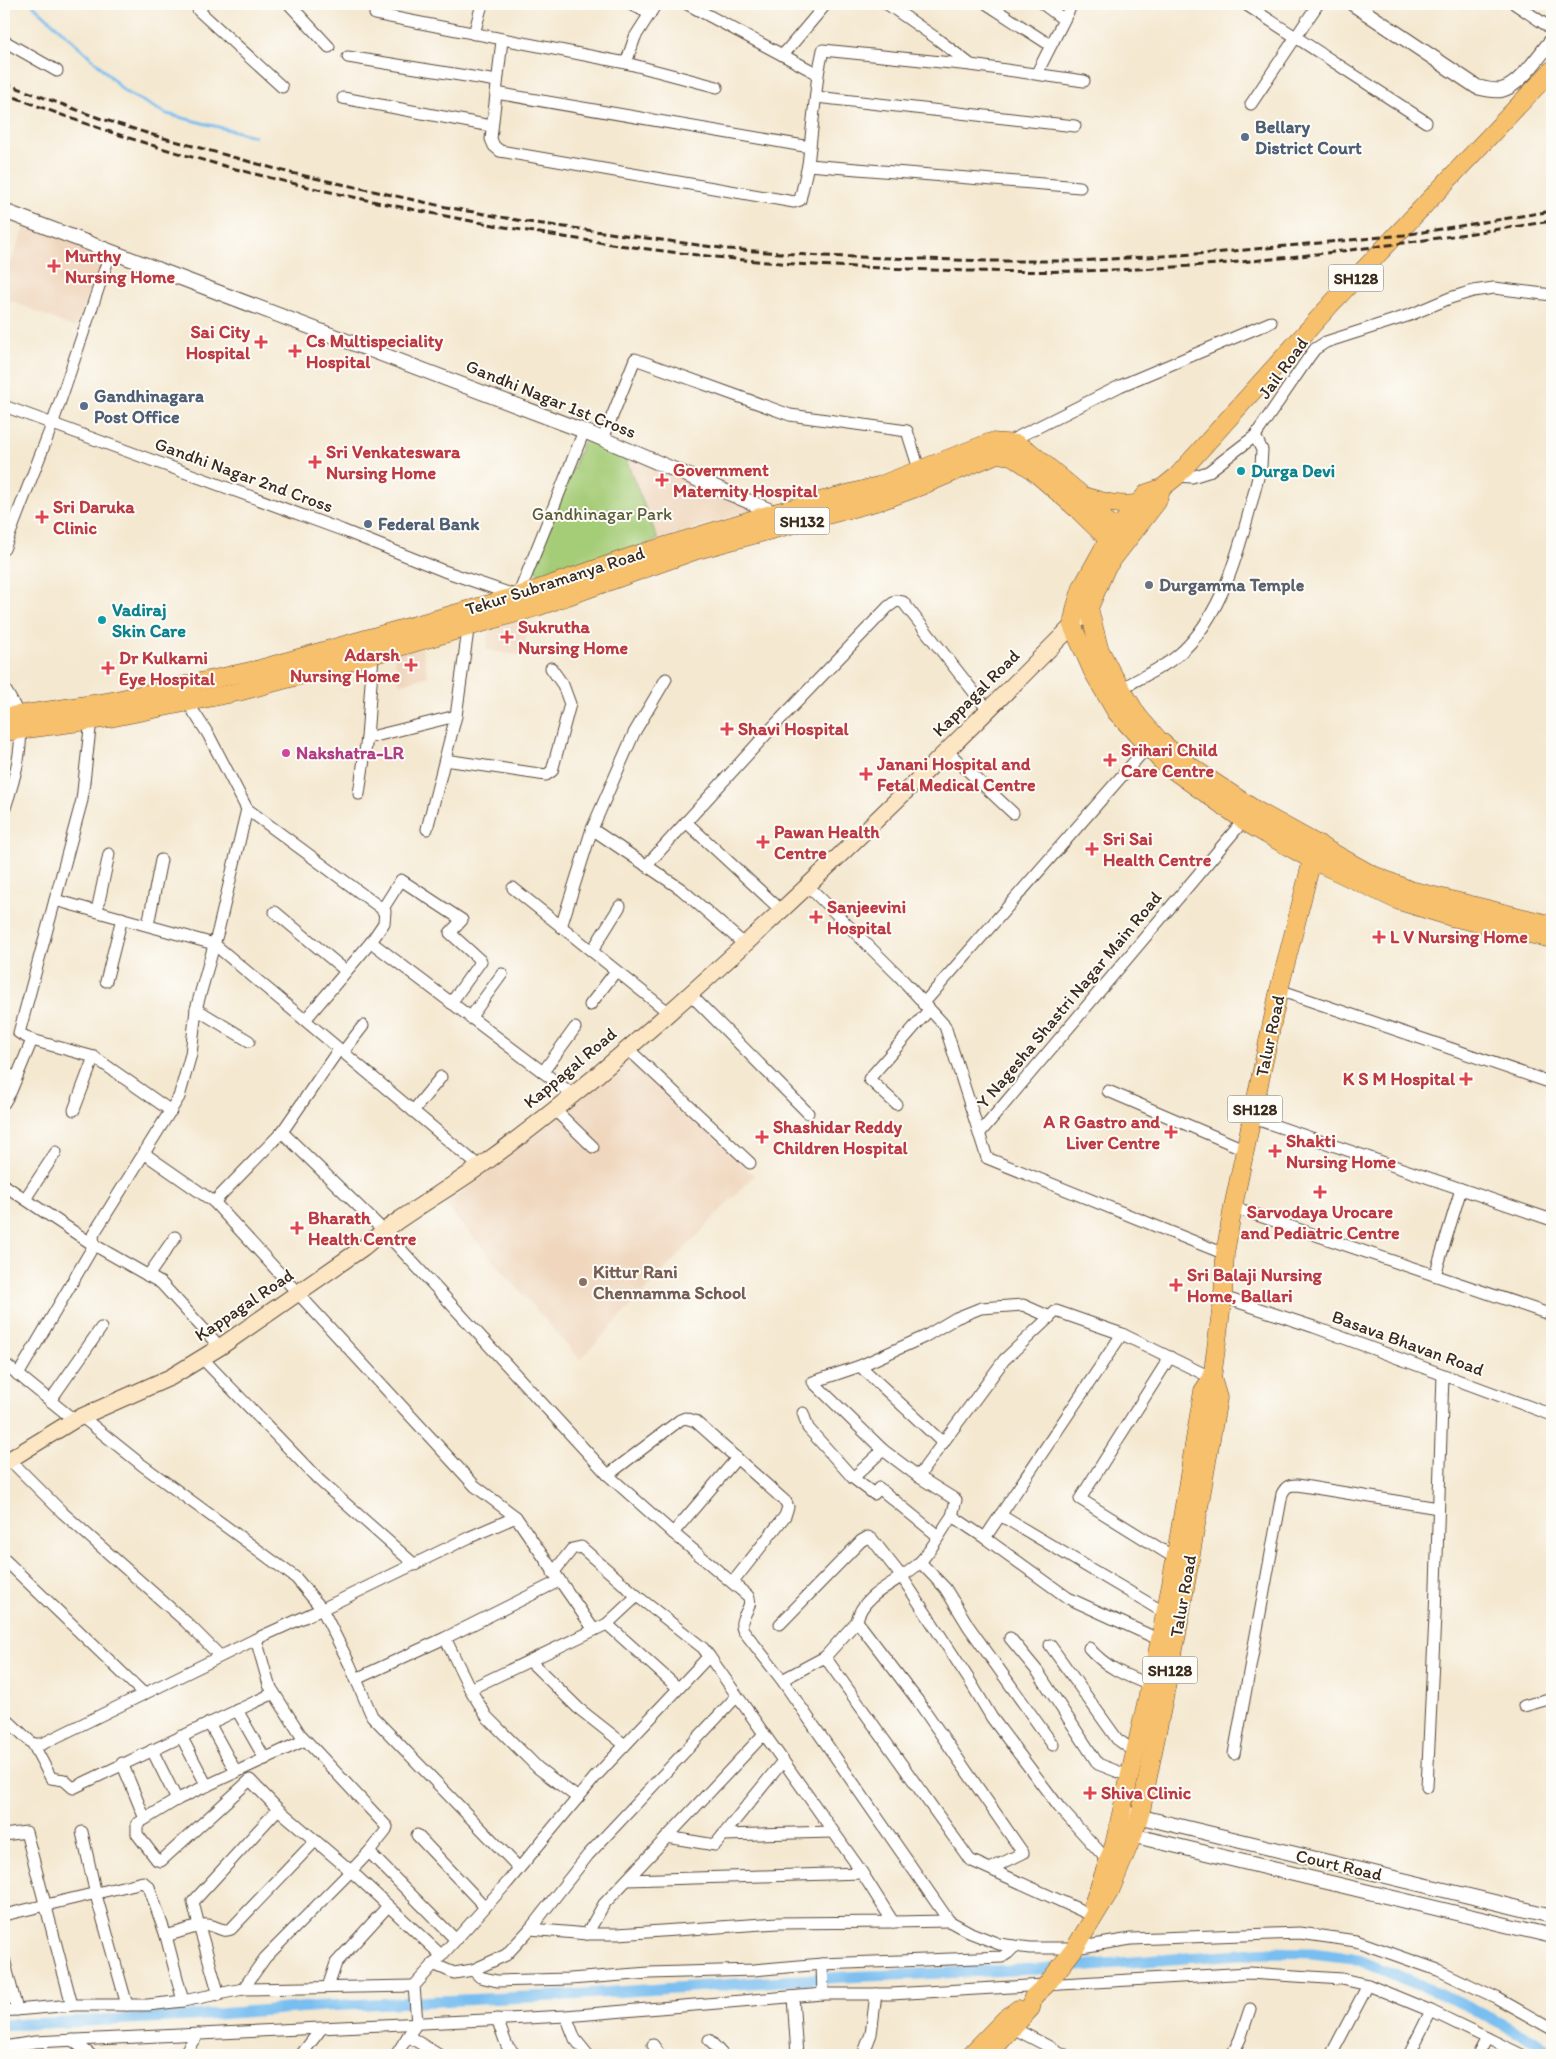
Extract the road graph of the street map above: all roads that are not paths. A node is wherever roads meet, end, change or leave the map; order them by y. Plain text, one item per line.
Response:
1 (204, 4) edge
2 (289, 4) edge
3 (482, 4) edge
4 (631, 4) edge
5 (687, 4) edge
6 (826, 4) edge
7 (887, 4) edge
8 (987, 4) edge
9 (1042, 4) edge
10 (1072, 4) edge
11 (1245, 4) edge
12 (1318, 4) edge
13 (1353, 4) edge
14 (1515, 4) edge
15 (653, 9) edge
16 (374, 14) dead end
17 (1063, 19) junction
18 (1552, 29) edge
19 (474, 34) junction
20 (1295, 36) junction
21 (4, 40) edge
22 (502, 40) junction
23 (1552, 40) edge
24 (1050, 45) junction
25 (329, 47) dead end
26 (783, 55) junction
27 (348, 57) dead end
28 (626, 63) junction
29 (971, 65) junction
30 (1552, 70) edge
31 (57, 71) dead end
32 (1037, 73) junction
33 (818, 74) junction
34 (1084, 81) dead end
35 (282, 87) dead end
36 (496, 87) junction
37 (717, 87) dead end
38 (816, 97) junction
39 (342, 98) dead end
40 (1251, 104) dead end
41 (1426, 122) dead end
42 (491, 126) junction
43 (1075, 126) dead end
44 (810, 147) junction
45 (808, 165) junction
46 (1080, 187) dead end
47 (4, 211) edge
48 (111, 252) junction
49 (1552, 295) edge
50 (1271, 322) dead end
51 (4, 406) edge
52 (52, 425) junction
53 (584, 431) junction
54 (1255, 436) junction
55 (603, 439) junction
56 (1008, 442) junction
57 (919, 469) junction
58 (1178, 476) junction
59 (1162, 488) junction
60 (1083, 496) junction
61 (1137, 504) junction
62 (774, 513) junction
63 (796, 522) junction
64 (1117, 540) junction
65 (4, 549) edge
66 (522, 603) junction
67 (1089, 608) junction
68 (470, 609) junction
69 (1072, 625) junction
70 (463, 630) junction
71 (373, 655) junction
72 (551, 668) dead end
73 (666, 680) dead end
74 (4, 688) edge
75 (1121, 689) junction
76 (188, 703) junction
77 (988, 710) junction
78 (456, 716) junction
79 (91, 720) junction
80 (11, 723) edge
81 (366, 738) junction
82 (1148, 746) junction
83 (947, 751) junction
84 (445, 760) junction
85 (359, 794) dead end
86 (247, 809) junction
87 (4, 811) edge
88 (1013, 813) dead end
89 (1244, 820) junction
90 (686, 822) junction
91 (427, 829) dead end
92 (592, 830) junction
93 (1316, 852) junction
94 (109, 854) dead end
95 (161, 860) dead end
96 (646, 866) junction
97 (808, 886) junction
98 (513, 888) dead end
99 (55, 900) junction
100 (620, 906) dead end
101 (382, 910) junction
102 (782, 910) junction
103 (98, 911) junction
104 (275, 912) dead end
105 (122, 918) junction
106 (148, 925) junction
107 (1552, 925) edge
108 (561, 927) junction
109 (1552, 939) edge
110 (371, 942) junction
111 (214, 944) junction
112 (744, 944) junction
113 (592, 951) junction
114 (346, 971) junction
115 (616, 971) junction
116 (502, 974) dead end
117 (106, 981) dead end
118 (1279, 990) junction
119 (689, 993) junction
120 (451, 1004) junction
121 (590, 1005) dead end
122 (926, 1007) junction
123 (196, 1009) junction
124 (668, 1012) junction
125 (470, 1018) junction
126 (305, 1020) junction
127 (363, 1026) dead end
128 (575, 1028) dead end
129 (32, 1040) junction
130 (249, 1041) dead end
131 (627, 1048) junction
132 (341, 1050) junction
133 (94, 1057) junction
134 (4, 1072) edge
135 (543, 1072) junction
136 (441, 1077) dead end
137 (16, 1078) junction
138 (1552, 1083) edge
139 (1108, 1091) dead end
140 (572, 1094) junction
141 (4, 1102) edge
142 (896, 1104) dead end
143 (554, 1109) junction
144 (74, 1110) dead end
145 (171, 1111) junction
146 (413, 1111) junction
147 (808, 1113) dead end
148 (1253, 1118) junction
149 (282, 1132) junction
150 (979, 1134) junction
151 (594, 1147) dead end
152 (1246, 1150) junction
153 (56, 1152) dead end
154 (144, 1154) junction
155 (750, 1163) dead end
156 (480, 1167) junction
157 (5, 1188) edge
158 (1462, 1189) junction
159 (25, 1199) junction
160 (214, 1202) junction
161 (1233, 1207) junction
162 (1552, 1220) edge
163 (384, 1230) junction
164 (175, 1237) dead end
165 (94, 1245) junction
166 (1225, 1254) junction
167 (1435, 1275) junction
168 (148, 1276) junction
169 (296, 1293) junction
170 (1223, 1297) junction
171 (1552, 1315) edge
172 (1050, 1317) junction
173 (101, 1328) dead end
174 (1122, 1334) junction
175 (220, 1347) junction
176 (1170, 1357) junction
177 (202, 1358) junction
178 (4, 1363) edge
179 (860, 1366) junction
180 (18, 1374) junction
181 (1443, 1375) junction
182 (1212, 1378) junction
183 (50, 1401) junction
184 (802, 1413) dead end
185 (1552, 1414) edge
186 (78, 1419) junction
187 (943, 1443) junction
188 (883, 1450) junction
189 (737, 1458) junction
190 (7, 1462) edge
191 (608, 1474) junction
192 (919, 1477) junction
193 (853, 1478) junction
194 (1438, 1508) junction
195 (1000, 1515) junction
196 (952, 1516) junction
197 (516, 1517) junction
198 (673, 1533) junction
199 (938, 1536) junction
200 (985, 1538) junction
201 (1175, 1558) junction
202 (4, 1559) edge
203 (920, 1562) junction
204 (414, 1565) junction
205 (556, 1577) junction
206 (902, 1577) junction
207 (733, 1582) junction
208 (637, 1596) junction
209 (322, 1609) junction
210 (1165, 1613) junction
211 (857, 1621) junction
212 (607, 1624) junction
213 (780, 1624) dead end
214 (594, 1630) junction
215 (445, 1638) junction
216 (1010, 1638) dead end
217 (256, 1639) junction
218 (1160, 1640) junction
219 (1050, 1645) dead end
220 (1089, 1648) dead end
221 (220, 1656) junction
222 (709, 1656) junction
223 (825, 1657) junction
224 (530, 1661) junction
225 (356, 1679) junction
226 (782, 1680) junction
227 (1150, 1685) junction
228 (678, 1688) junction
229 (470, 1689) junction
230 (274, 1693) junction
231 (144, 1694) junction
232 (737, 1696) junction
233 (1552, 1698) edge
234 (1524, 1706) dead end
235 (237, 1710) junction
236 (4, 1717) edge
237 (209, 1723) junction
238 (764, 1734) junction
239 (181, 1736) junction
240 (305, 1740) junction
241 (33, 1744) junction
242 (625, 1745) junction
243 (1053, 1745) dead end
244 (152, 1750) junction
245 (1135, 1752) junction
246 (1234, 1754) dead end
247 (265, 1758) junction
248 (783, 1761) junction
249 (122, 1763) junction
250 (239, 1771) junction
251 (1129, 1776) junction
252 (250, 1780) junction
253 (207, 1786) junction
254 (1427, 1786) dead end
255 (578, 1798) junction
256 (176, 1800) junction
257 (278, 1809) junction
258 (1121, 1812) junction
259 (1139, 1816) junction
260 (145, 1818) junction
261 (82, 1832) dead end
262 (833, 1832) junction
263 (1125, 1834) junction
264 (4, 1835) edge
265 (417, 1835) dead end
266 (723, 1835) junction
267 (666, 1837) junction
268 (315, 1840) junction
269 (369, 1852) junction
270 (1108, 1861) junction
271 (519, 1868) junction
272 (990, 1869) junction
273 (351, 1871) junction
274 (862, 1873) junction
275 (627, 1880) junction
276 (96, 1895) junction
277 (46, 1906) junction
278 (388, 1906) junction
279 (485, 1907) junction
280 (1089, 1914) junction
281 (4, 1915) edge
282 (1552, 1916) edge
283 (949, 1921) junction
284 (893, 1922) junction
285 (199, 1926) junction
286 (530, 1929) junction
287 (587, 1934) junction
288 (166, 1936) junction
289 (1552, 1936) edge
290 (455, 1938) junction
291 (1015, 1946) junction
292 (1075, 1948) junction
293 (441, 1955) junction
294 (4, 1959) edge
295 (433, 1964) junction
296 (822, 1968) junction
297 (473, 1970) junction
298 (1046, 1984) junction
299 (1368, 1985) junction
300 (414, 1986) junction
301 (328, 1987) junction
302 (243, 1989) junction
303 (823, 1992) junction
304 (876, 1994) junction
305 (218, 1995) junction
306 (793, 1997) junction
307 (1033, 1997) junction
308 (183, 2001) junction
309 (72, 2005) junction
310 (127, 2005) junction
311 (1250, 2009) dead end
312 (17, 2010) junction
313 (4, 2011) edge
314 (1431, 2011) junction
315 (566, 2016) junction
316 (497, 2019) junction
317 (417, 2023) junction
318 (1013, 2028) junction
319 (321, 2029) junction
320 (1552, 2029) edge
321 (198, 2034) junction
322 (408, 2036) junction
323 (1487, 2038) junction
324 (72, 2040) junction
325 (710, 2040) dead end
326 (653, 2045) dead end
327 (4, 2047) edge
328 (91, 2055) edge
329 (183, 2055) edge
330 (301, 2055) edge
331 (396, 2055) edge
332 (439, 2055) edge
333 (516, 2055) edge
334 (588, 2055) edge
335 (660, 2055) edge
336 (723, 2055) edge
337 (797, 2055) edge
338 (863, 2055) edge
339 (970, 2055) edge
340 (988, 2055) edge
341 (1065, 2055) edge
342 (1232, 2055) edge
343 (1331, 2055) edge
344 (1409, 2055) edge
345 (1478, 2055) edge
346 (1522, 2055) edge

1 - 35 street
2 - 25 street
3 - 19 street
4 - 15 street
5 - 26 street
6 - 26 street
7 - 29 street
8 - 24 street
9 - 17 street
10 - 17 street
11 - 20 street
12 - 20 street
13 - 23 street
14 - 18 street
15 - 28 street
16 - 19 street
17 - 24 street
19 - 22 street
20 - 40 street
20 - 41 street
21 - 31 street
22 - 28 street
22 - 36 street
24 - 32 street
26 - 33 street
27 - 36 street
28 - 37 street
29 - 32 street
29 - 33 street
30 - 58 main road, SH128
32 - 34 street
33 - 38 street
36 - 42 street
36 - 44 street
38 - 43 street
38 - 44 street
39 - 42 street
42 - 45 street
44 - 45 street
45 - 46 street
47 - 48 street, Gandhi Nagar 1st Cross
48 - 52 street
48 - 53 street, Gandhi Nagar 1st Cross
49 - 54 street, Jail Road
50 - 56 street
51 - 52 street, Gandhi Nagar 2nd Cross
52 - 65 street
52 - 66 street, Gandhi Nagar 2nd Cross
53 - 55 street, Gandhi Nagar 1st Cross
53 - 66 street
54 - 58 street, Jail Road
54 - 75 street
55 - 57 street
55 - 62 street, Gandhi Nagar 1st Cross
56 - 57 main road, Tekur Subramanya Road / SH132
56 - 60 main road, Tekur Subramanya Road / SH132
57 - 62 main road, Tekur Subramanya Road / SH132
58 - 59 main road, SH128
59 - 61 main road, SH128
59 - 64 main road, SH128
60 - 61 main road
60 - 64 main road, SH132
61 - 64 main road, SH128
62 - 63 street, Gandhi Nagar 1st Cross
62 - 66 main road, Tekur Subramanya Road / SH132
63 - 64 main road, Tekur Subramanya Road / SH132
63 - 66 main road, Tekur Subramanya Road / SH132
64 - 67 main road, SH128
64 - 69 main road
66 - 68 main road, Tekur Subramanya Road / SH132
66 - 70 main road, Tekur Subramanya Road / SH132
67 - 69 main road, Kappagal Road
67 - 75 main road
68 - 70 street
68 - 80 main road, Tekur Subramanya Road / SH132
69 - 77 main road, Kappagal Road
69 - 82 main road
70 - 71 main road, SH132
70 - 78 street
71 - 76 main road, SH132
71 - 81 street
72 - 84 street
73 - 92 street
74 - 80 street
75 - 93 main road
76 - 79 main road, SH132
76 - 86 street
77 - 83 main road, Kappagal Road
77 - 90 street
78 - 81 street
78 - 84 street
79 - 80 main road, SH132
79 - 99 street
80 - 87 street
81 - 85 street
82 - 89 main road
82 - 122 street
83 - 88 street
83 - 97 main road, Kappagal Road
84 - 91 street
86 - 101 street
86 - 111 street
89 - 93 main road
89 - 150 street, Y Nagesha Shastri Nagar Main Road
90 - 96 street
90 - 102 street
92 - 96 street
92 - 108 street
93 - 107 main road
93 - 109 main road
93 - 118 main road, Talur Road / SH128
94 - 103 street
95 - 106 street
96 - 112 street
97 - 102 main road, Kappagal Road
97 - 122 street
98 - 108 street
99 - 103 street
99 - 129 street
100 - 113 street
101 - 110 street
101 - 120 street
102 - 112 main road, Kappagal Road
103 - 105 street
104 - 114 street
105 - 106 street
105 - 117 street
106 - 111 street
108 - 113 street
110 - 114 street
110 - 120 street
111 - 123 street
111 - 126 street
112 - 119 main road, Kappagal Road
113 - 115 street
114 - 126 street
115 - 121 street
115 - 124 street
116 - 125 street
118 - 138 street
118 - 148 main road, Talur Road / SH128
119 - 124 main road, Kappagal Road
119 - 147 street
120 - 125 street
122 - 142 street
122 - 150 street
123 - 130 street
123 - 145 street
124 - 131 main road, Kappagal Road
125 - 135 street
126 - 132 street
127 - 132 street
128 - 135 street
129 - 133 street
129 - 137 street
131 - 140 main road, Kappagal Road
131 - 155 street
132 - 146 street
132 - 149 street
133 - 144 street
133 - 145 street
134 - 137 street
135 - 140 street
136 - 146 street
137 - 141 street
139 - 152 street
140 - 143 main road, Kappagal Road
143 - 151 street
143 - 156 main road, Kappagal Road
145 - 154 street
146 - 156 street
148 - 152 main road, Talur Road / SH128
148 - 158 street
149 - 160 street
149 - 163 street
150 - 166 street
152 - 161 main road, Talur Road / SH128
153 - 159 street
154 - 160 street
154 - 165 street
156 - 163 main road, Kappagal Road
157 - 159 street
158 - 162 street
158 - 167 street
159 - 165 street
160 - 169 street
161 - 166 main road, Talur Road / SH128
161 - 167 street
163 - 169 main road, Kappagal Road
163 - 191 street
164 - 168 street
165 - 168 street
165 - 180 street
166 - 170 main road, Talur Road / SH128
167 - 171 street
168 - 175 street
169 - 175 main road, Kappagal Road
169 - 197 street
170 - 181 street, Basava Bhavan Road
170 - 182 main road, Talur Road / SH128
172 - 174 street
172 - 179 street
172 - 187 street
173 - 183 street
174 - 176 street
174 - 195 street
175 - 177 main road, Kappagal Road
176 - 182 street
176 - 201 street
177 - 186 main road, Kappagal Road
177 - 204 street
178 - 180 street
179 - 187 street
179 - 188 street
180 - 183 street
181 - 185 street, Basava Bhavan Road
181 - 194 street
182 - 201 main road, Talur Road / SH128
182 - 259 main road, Talur Road / SH128
183 - 186 street
184 - 193 street
186 - 190 main road, Kappagal Road
186 - 209 street
187 - 192 street
188 - 192 street
188 - 193 street
189 - 191 street
189 - 198 street
189 - 207 street
190 - 221 street
191 - 198 street
192 - 196 street
193 - 199 street
194 - 246 street
194 - 254 street
195 - 200 street
195 - 210 street
196 - 199 street
196 - 200 street
197 - 204 street
197 - 205 street
198 - 207 street
199 - 203 street
200 - 218 street
201 - 210 main road, Talur Road / SH128
202 - 231 street
203 - 206 street
203 - 243 street
204 - 209 street
205 - 208 street
205 - 214 street
205 - 215 street
206 - 211 street
206 - 213 street
206 - 270 street
207 - 226 street
208 - 212 street
208 - 222 street
209 - 217 street
209 - 225 street
210 - 218 main road, Talur Road / SH128
211 - 223 street
211 - 272 street
212 - 214 street
212 - 228 street
214 - 224 street
215 - 225 street
215 - 229 street
216 - 251 street
217 - 221 street
217 - 230 street
218 - 227 main road, Talur Road / SH128
219 - 245 street
220 - 227 street
221 - 231 street
222 - 228 street
222 - 232 street
223 - 226 street
223 - 272 street
224 - 229 street
224 - 242 street
225 - 271 street
226 - 283 street
227 - 245 main road, Talur Road / SH128
228 - 242 street
229 - 255 street
230 - 235 street
230 - 240 street
231 - 241 street
232 - 238 street
232 - 286 street
233 - 234 street
235 - 237 street
235 - 247 street
236 - 241 street
237 - 239 street
237 - 250 street
238 - 248 street
238 - 267 street
239 - 244 street
239 - 253 street
240 - 247 street
240 - 269 street
241 - 249 street
242 - 255 street
244 - 249 street
244 - 256 street
245 - 251 main road, Talur Road / SH128
247 - 250 street
248 - 262 street
248 - 266 street
249 - 260 street
250 - 252 street
250 - 253 street
251 - 258 main road, Talur Road / SH128
252 - 257 street
252 - 260 street
253 - 256 street
255 - 271 street
256 - 260 street
257 - 268 street
257 - 285 street
258 - 259 street, Court Road
258 - 263 main road, Talur Road / SH128
259 - 263 main road, Talur Road / SH128
259 - 282 street, Court Road
261 - 276 street
262 - 266 street
262 - 274 street
263 - 270 main road, Talur Road / SH128
263 - 289 street, Court Road
263 - 292 main road, Talur Road / SH128
264 - 277 street
265 - 279 street
266 - 267 street
267 - 275 street
268 - 273 street
268 - 285 street
269 - 273 street
269 - 290 street
270 - 280 main road, Talur Road / SH128
271 - 279 street
272 - 280 street
273 - 278 street
273 - 302 street
274 - 275 street
274 - 284 street
275 - 287 street
276 - 277 street
276 - 288 street
276 - 310 street
277 - 281 street
277 - 309 street
278 - 293 street
278 - 301 street
279 - 290 street
280 - 292 main road, Talur Road / SH128
283 - 284 street
283 - 291 street
284 - 287 street
285 - 288 street
285 - 305 street
286 - 287 street
286 - 297 street
288 - 308 street
290 - 293 street
291 - 292 street
291 - 296 street
292 - 298 main road, Talur Road / SH128
292 - 320 street
293 - 295 street
294 - 312 street
295 - 297 street
295 - 300 street
296 - 297 street
296 - 303 street
298 - 299 street
298 - 304 street
298 - 307 main road, Talur Road / SH128
299 - 314 street
299 - 343 street
300 - 301 street
300 - 317 street
301 - 302 street
302 - 305 street
303 - 304 street
303 - 306 street
304 - 338 street
305 - 308 street
306 - 315 street
306 - 337 street
307 - 318 main road, Talur Road / SH128
307 - 339 main road, Talur Road / SH128
308 - 310 street
309 - 310 street
309 - 312 street
311 - 342 street
312 - 313 street
314 - 323 street
314 - 344 street
315 - 316 street
315 - 334 street
316 - 317 street
316 - 333 street
317 - 319 street
317 - 322 street
318 - 340 main road, Talur Road / SH128
318 - 341 street
319 - 321 street
319 - 330 street
321 - 324 street
321 - 329 street
322 - 331 street
322 - 332 street
323 - 345 street
323 - 346 street
324 - 327 street
324 - 328 street
325 - 336 street
326 - 335 street

